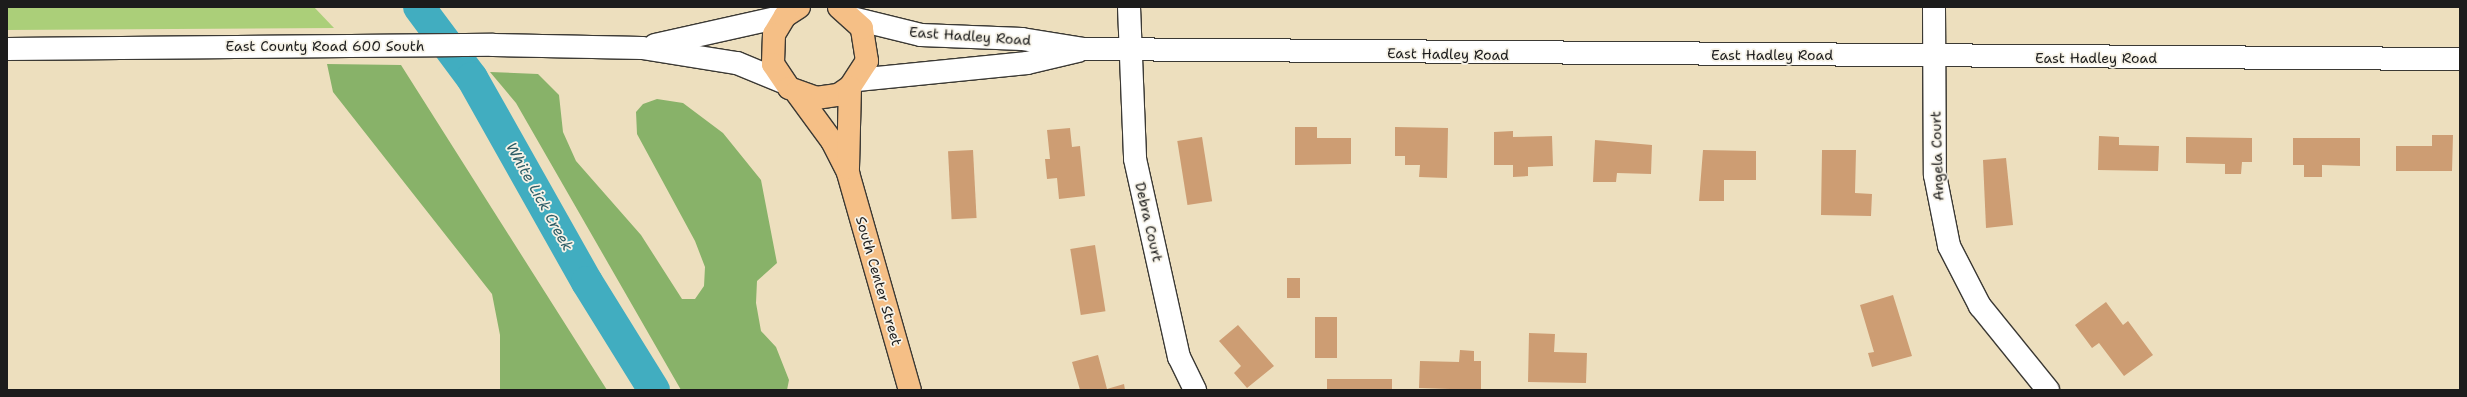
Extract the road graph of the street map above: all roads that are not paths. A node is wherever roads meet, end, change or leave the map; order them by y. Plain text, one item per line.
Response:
1 (1129, 7) edge
2 (1934, 7) edge
3 (791, 11) edge
4 (847, 11) edge
5 (642, 48) junction
6 (7, 49) edge
7 (1084, 49) junction
8 (1130, 49) junction
9 (1935, 57) junction
10 (2460, 59) edge
11 (854, 84) junction
12 (789, 87) junction
13 (848, 173) junction
14 (910, 390) edge
15 (1195, 390) edge
16 (2048, 390) edge

1 - 8 street, Debra Court
2 - 9 street, Angela Court
3 - 5 street, East County Road 600 South
3 - 12 main road, South Center Street
4 - 7 street, East Hadley Road
4 - 11 main road, South Center Street
5 - 6 street, East County Road 600 South
5 - 12 street, East County Road 600 South
7 - 8 street, East Hadley Road
7 - 11 street, East Hadley Road
8 - 9 street, East Hadley Road
8 - 15 street, Debra Court
9 - 10 street, East Hadley Road
9 - 16 street, Angela Court
11 - 12 main road
11 - 13 main road, South Center Street
12 - 13 main road, South Center Street
13 - 14 main road, South Center Street

